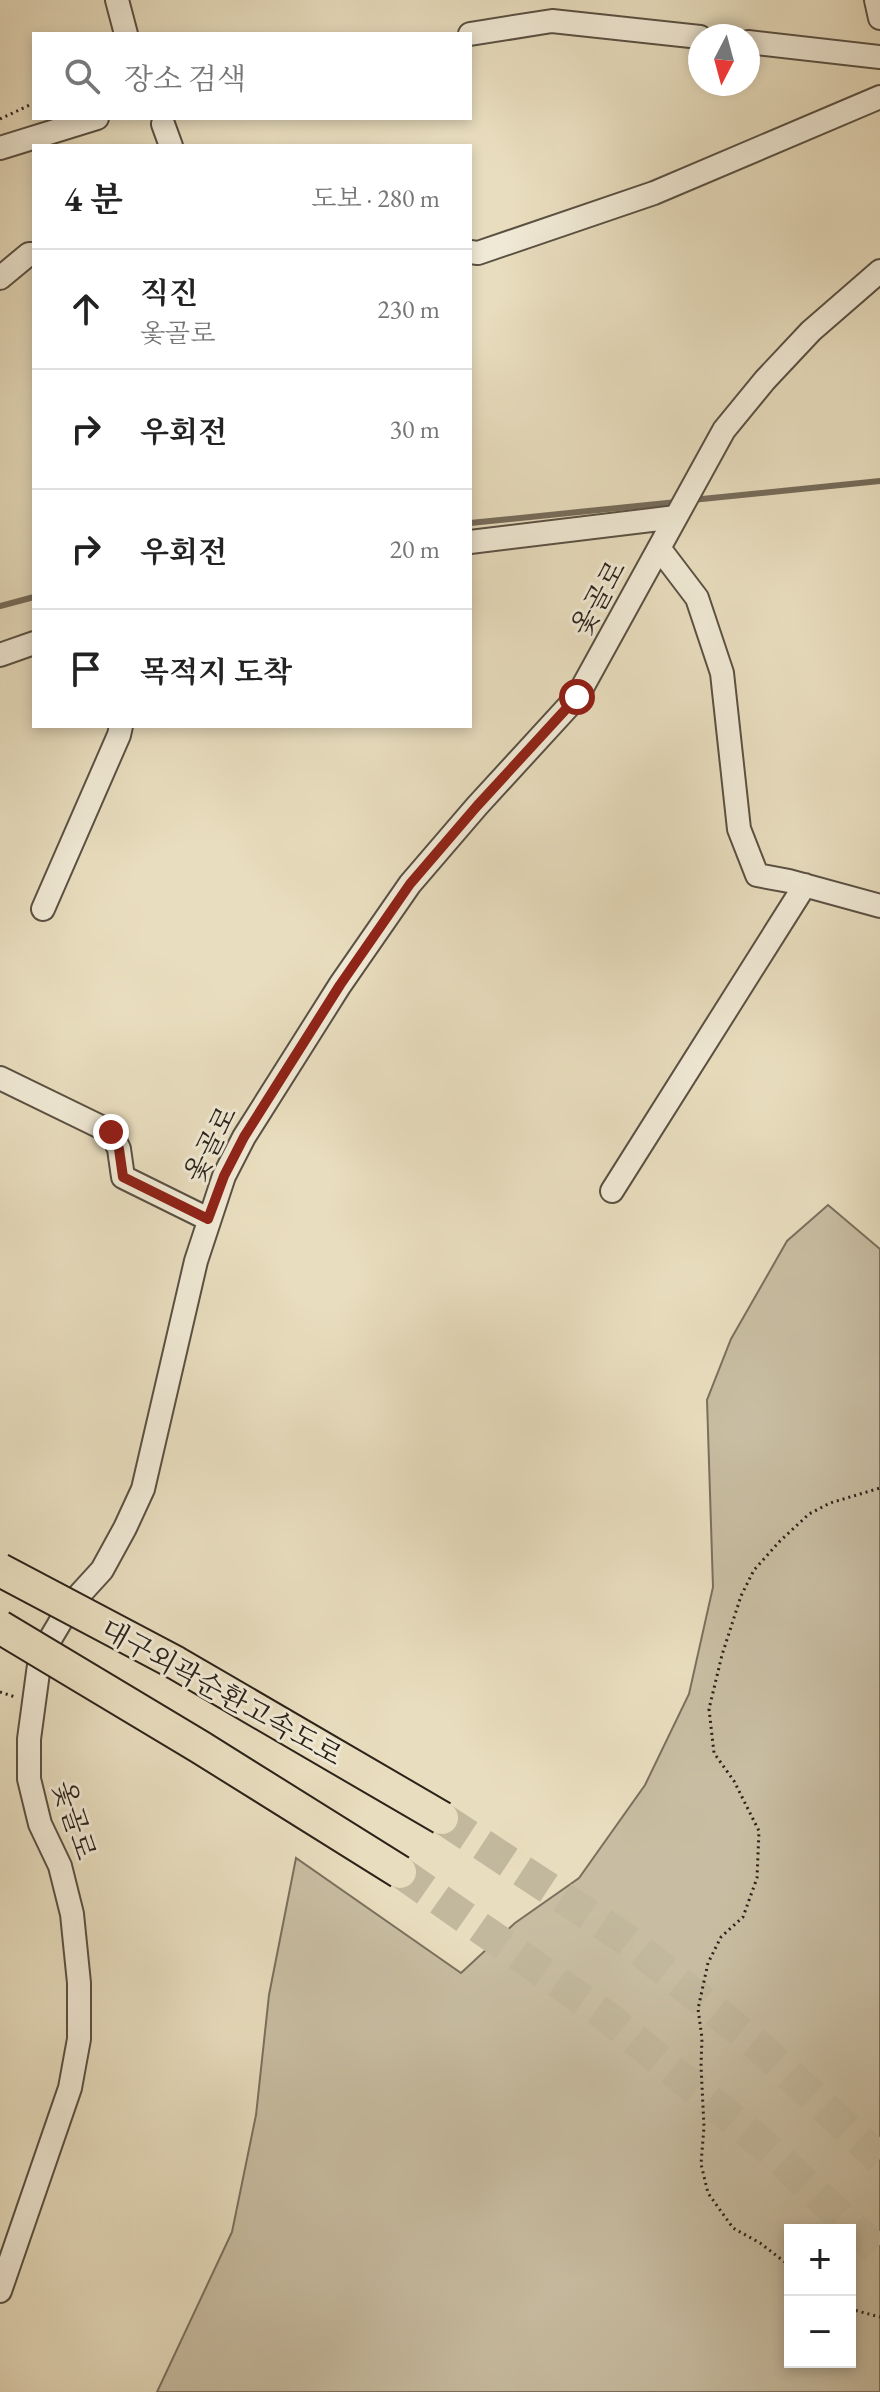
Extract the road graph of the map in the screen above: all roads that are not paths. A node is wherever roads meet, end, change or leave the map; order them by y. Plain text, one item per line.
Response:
1 (117, 0) edge
2 (876, 0) edge
3 (880, 18) edge
4 (125, 32) edge
5 (472, 34) edge
6 (688, 36) edge
7 (760, 43) edge
8 (880, 57) edge
9 (880, 97) edge
10 (91, 120) edge
11 (163, 124) dead end
12 (170, 144) edge
13 (0, 148) edge
14 (472, 252) edge
15 (32, 254) edge
16 (880, 271) edge
17 (0, 278) edge
18 (676, 517) junction
19 (472, 542) edge
20 (659, 548) junction
21 (32, 644) edge
22 (0, 655) edge
23 (121, 728) edge
24 (805, 885) junction
25 (880, 906) edge
26 (43, 909) dead end
27 (0, 1078) edge
28 (612, 1191) dead end
29 (208, 1219) junction
30 (0, 1570) edge
31 (0, 1627) edge
32 (442, 1818) tunnel mouth
33 (400, 1872) tunnel mouth
34 (0, 2291) edge

1 - 4 street
2 - 3 street
5 - 6 street
7 - 8 street
9 - 14 street
10 - 13 street
11 - 12 street
15 - 17 street
16 - 18 street, 옻골로
18 - 19 street
18 - 20 street, 옻골로
20 - 24 street
20 - 29 street, 옻골로
21 - 22 street
23 - 26 street
24 - 25 street
24 - 28 street
27 - 29 street
29 - 34 street, 옻골로
30 - 32 highway, 대구외곽순환고속도로, bridge
31 - 33 highway, 대구외곽순환고속도로, bridge

